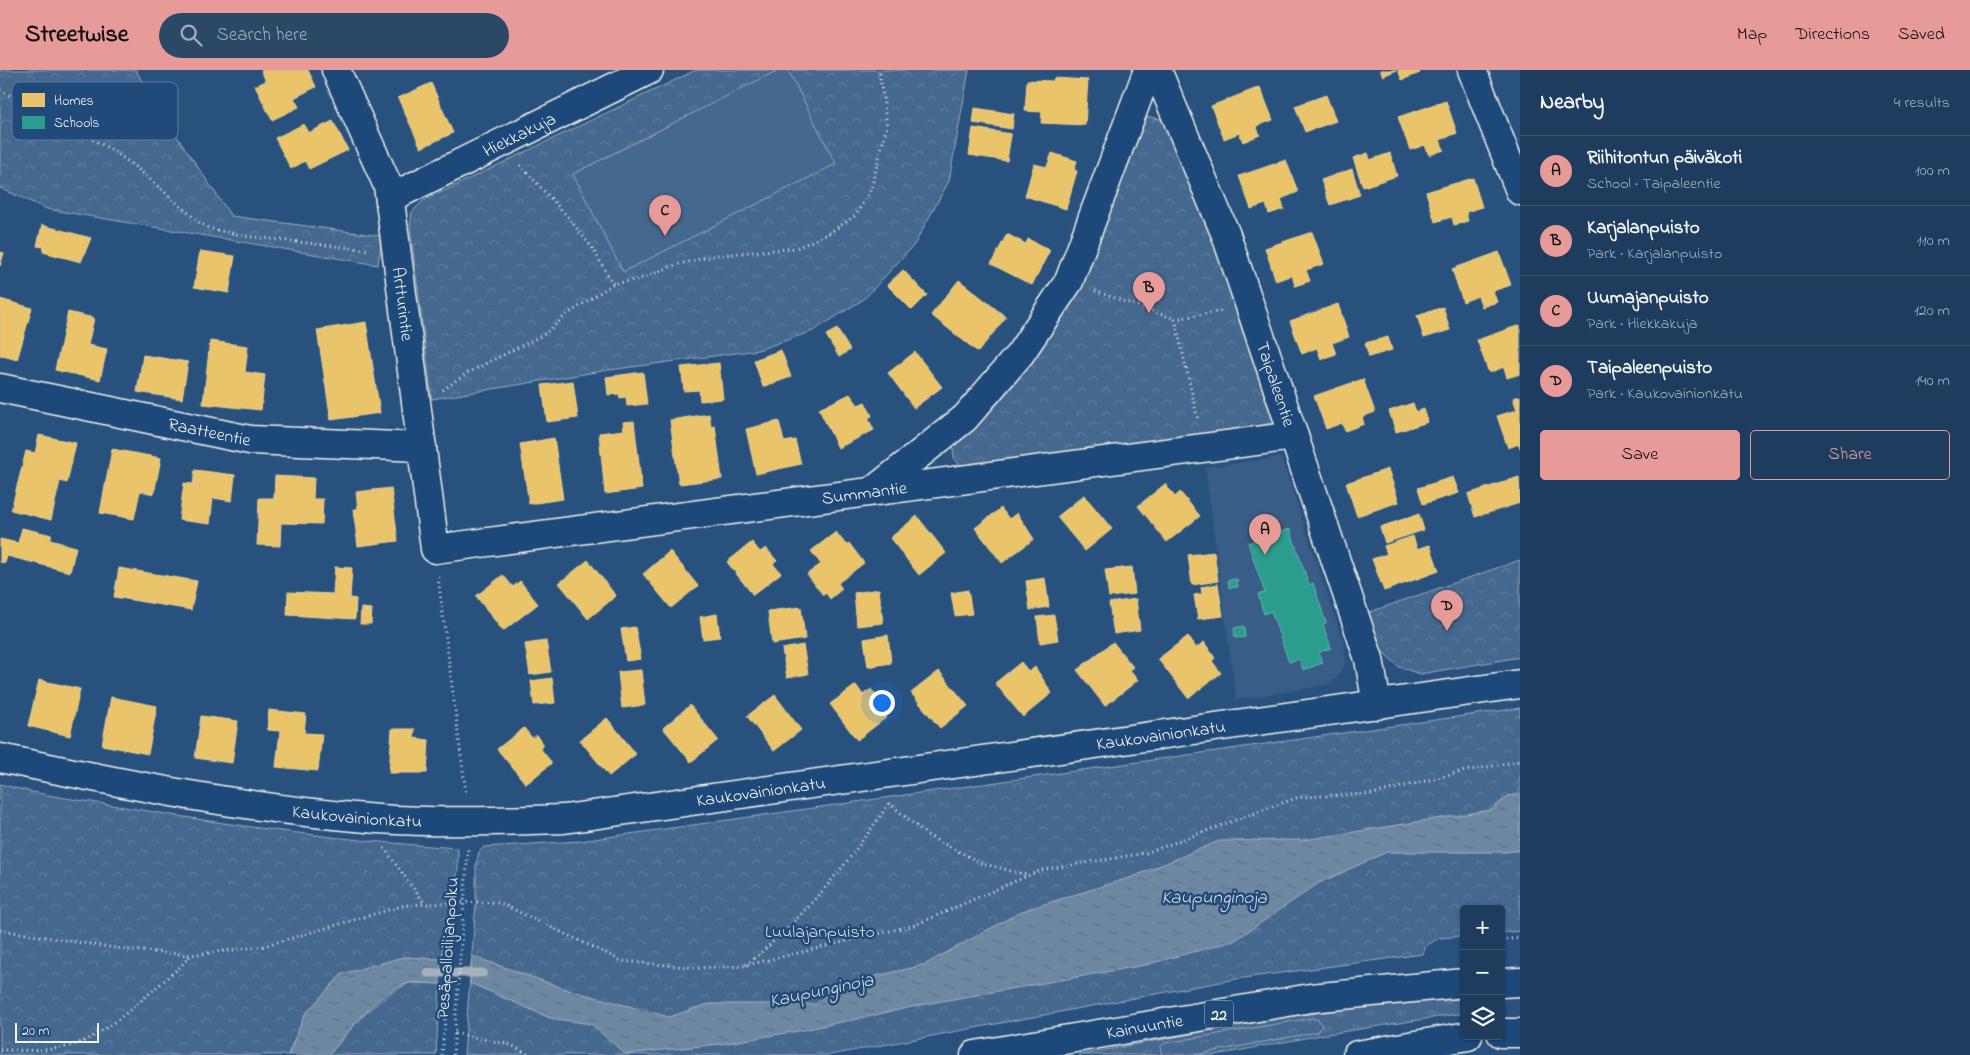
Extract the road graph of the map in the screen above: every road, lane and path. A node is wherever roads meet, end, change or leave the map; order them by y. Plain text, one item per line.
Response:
1 (336, 70) edge
2 (649, 70) edge
3 (880, 70) edge
4 (1148, 70) edge
5 (1157, 70) edge
6 (1472, 70) edge
7 (0, 90) edge
8 (12, 96) edge
9 (93, 140) edge
10 (502, 144) junction
11 (1520, 192) edge
12 (390, 198) junction
13 (397, 254) junction
14 (1069, 282) junction
15 (614, 284) junction
16 (1250, 306) junction
17 (1175, 319) junction
18 (0, 388) edge
19 (416, 408) junction
20 (1294, 436) junction
21 (422, 447) junction
22 (1205, 448) junction
23 (873, 491) junction
24 (435, 549) junction
25 (1520, 684) edge
26 (1377, 705) junction
27 (0, 758) edge
28 (1520, 761) edge
29 (469, 832) junction
30 (381, 844) dead end
31 (1028, 875) junction
32 (463, 901) junction
33 (451, 902) junction
34 (425, 904) junction
35 (0, 930) edge
36 (1520, 938) edge
37 (1505, 940) edge
38 (191, 955) junction
39 (743, 966) junction
40 (1520, 982) edge
41 (1460, 983) edge
42 (1505, 983) edge
43 (455, 1033) junction
44 (1505, 1033) edge
45 (1520, 1033) edge
46 (1460, 1037) edge
47 (0, 1050) edge
48 (442, 1055) edge
49 (453, 1055) edge
50 (530, 1055) edge
51 (975, 1055) edge
52 (1357, 1055) edge

1 - 12 main road, Artturintie
2 - 10 main road, Hiekkakuja
3 - 15 path
4 - 14 main road
5 - 16 main road, Taipaleentie
6 - 11 main road
7 - 8 path
9 - 13 path
10 - 12 main road, Hiekkakuja
10 - 15 path
12 - 13 main road, Artturintie
13 - 19 main road, Artturintie
14 - 17 path
14 - 23 main road
15 - 19 path
16 - 17 path
16 - 20 main road, Taipaleentie
17 - 22 path
18 - 21 main road, Raatteentie
19 - 21 main road, Artturintie
20 - 22 main road, Summantie
20 - 26 main road, Taipaleentie
21 - 24 main road, Artturintie
22 - 23 main road, Summantie
23 - 24 main road, Summantie
24 - 29 path, Pesäpalloilijanpolku
25 - 26 main road, Kaukovainionkatu
26 - 29 main road, Kaukovainionkatu
27 - 29 main road, Kaukovainionkatu
28 - 31 path
29 - 32 path, Pesäpalloilijanpolku
30 - 34 path
31 - 39 path
31 - 39 path
32 - 33 path
32 - 39 path
32 - 43 path, Pesäpalloilijanpolku
33 - 34 path
33 - 48 path
34 - 38 path
35 - 38 path
36 - 37 path
38 - 47 path
40 - 42 main road
41 - 51 main road, Kainuuntie / 22
43 - 49 path, Pesäpalloilijanpolku
43 - 50 path
44 - 45 main road
46 - 52 main road

